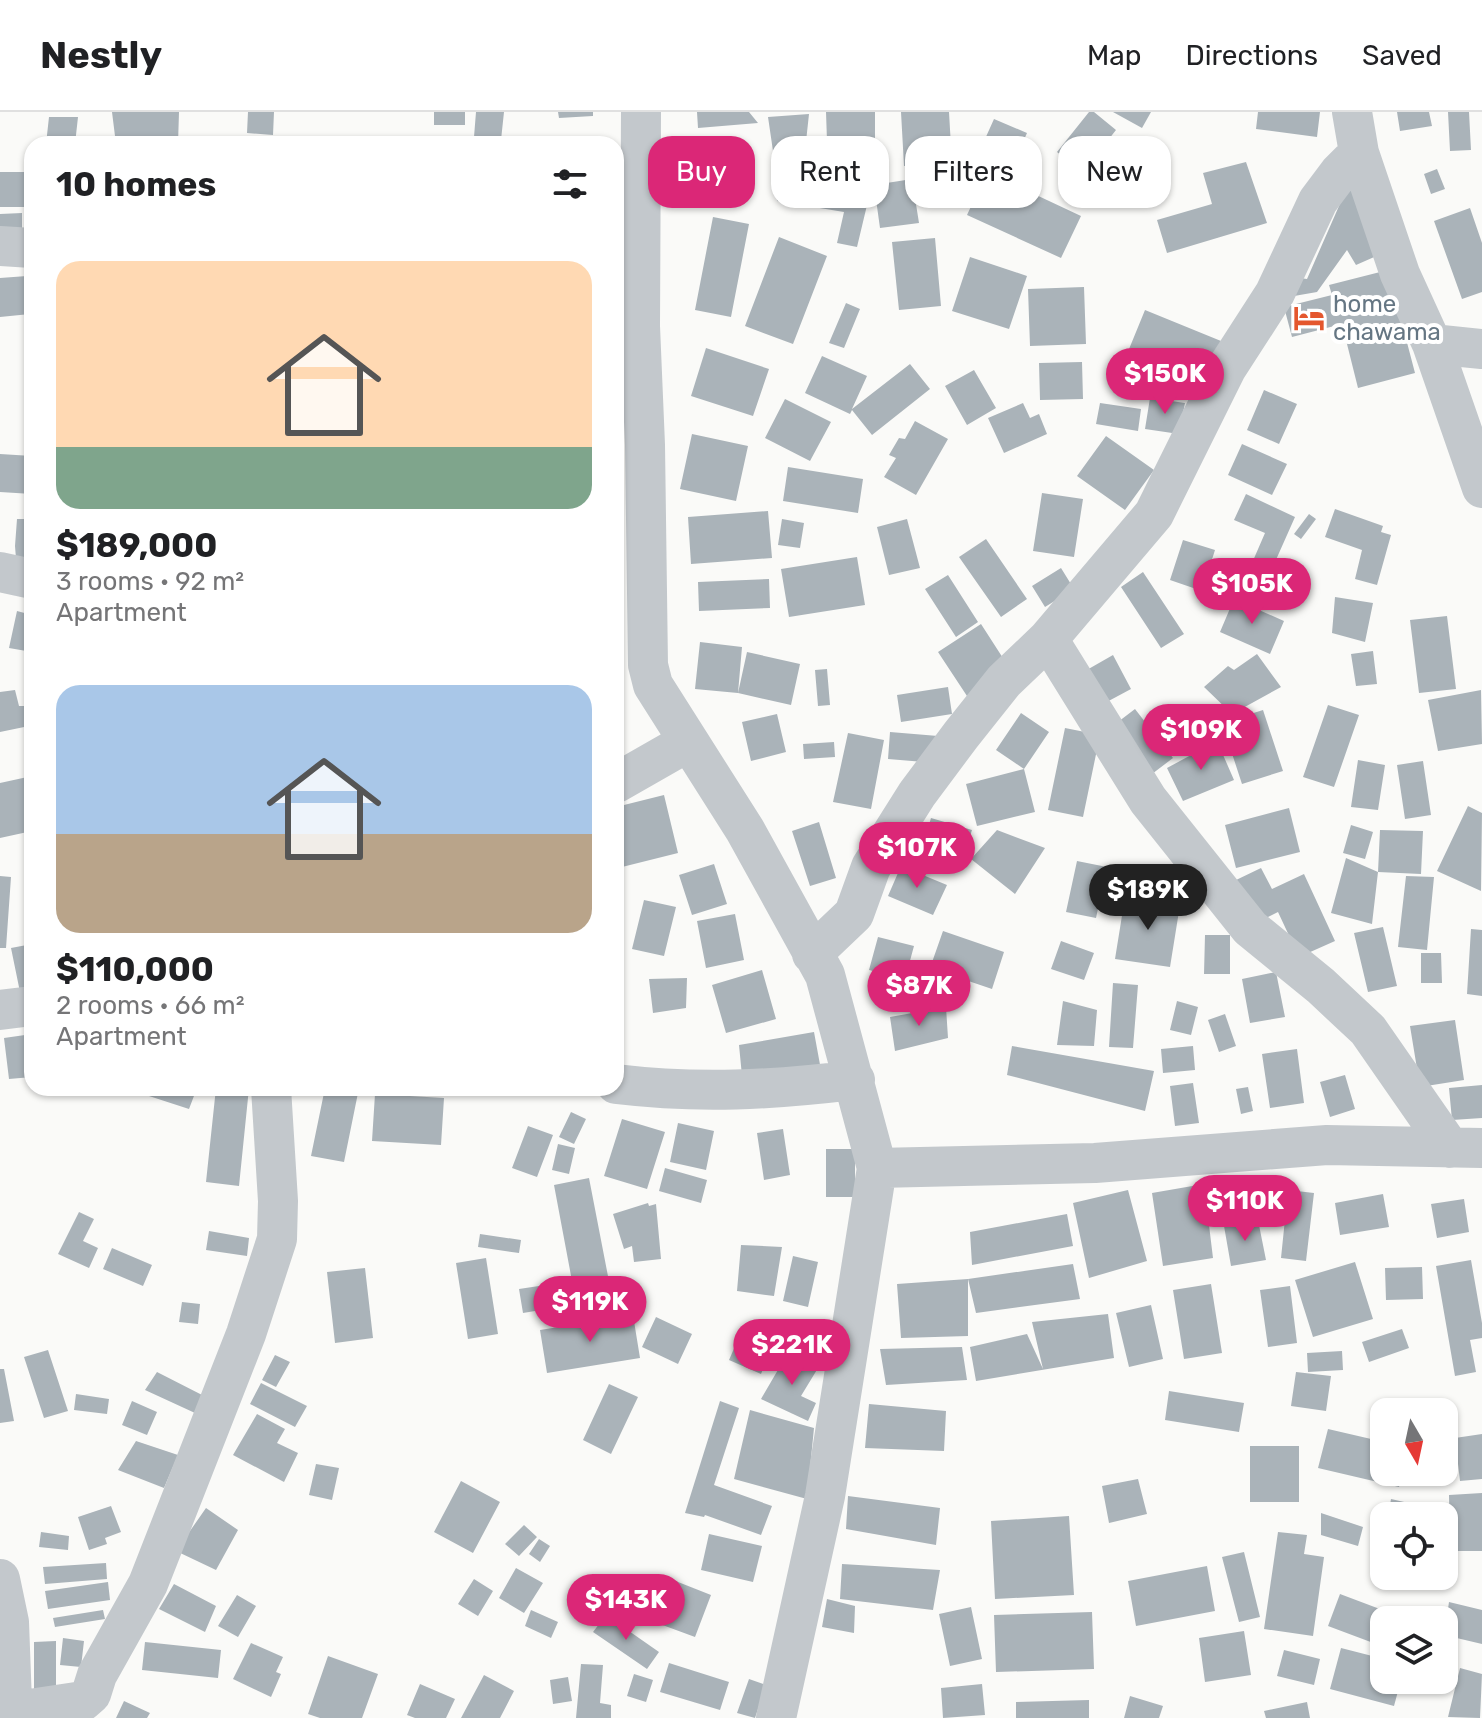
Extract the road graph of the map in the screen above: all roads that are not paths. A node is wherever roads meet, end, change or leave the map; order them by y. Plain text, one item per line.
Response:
1 (641, 112) edge
2 (1352, 112) edge
3 (1359, 153) junction
4 (629, 185) edge
5 (0, 246) edge
6 (24, 248) edge
7 (1432, 344) junction
8 (1482, 349) edge
9 (1482, 488) edge
10 (0, 572) edge
11 (24, 577) edge
12 (1048, 639) junction
13 (632, 664) edge
14 (688, 742) junction
15 (624, 779) edge
16 (812, 954) junction
17 (24, 1007) edge
18 (0, 1010) edge
19 (855, 1080) junction
20 (624, 1085) edge
21 (271, 1096) edge
22 (1466, 1148) edge
23 (877, 1168) junction
24 (0, 1579) edge
25 (6, 1715) edge
26 (776, 1718) edge

1 - 4 street
2 - 3 street
3 - 7 street
3 - 12 street
4 - 13 street
5 - 6 street
7 - 8 street
7 - 9 street
10 - 11 street
12 - 16 street
12 - 22 street
13 - 14 street
14 - 15 street
14 - 16 street
16 - 19 street
17 - 18 street
19 - 20 street
19 - 23 street
21 - 25 street
22 - 23 street
23 - 26 street
24 - 25 street

